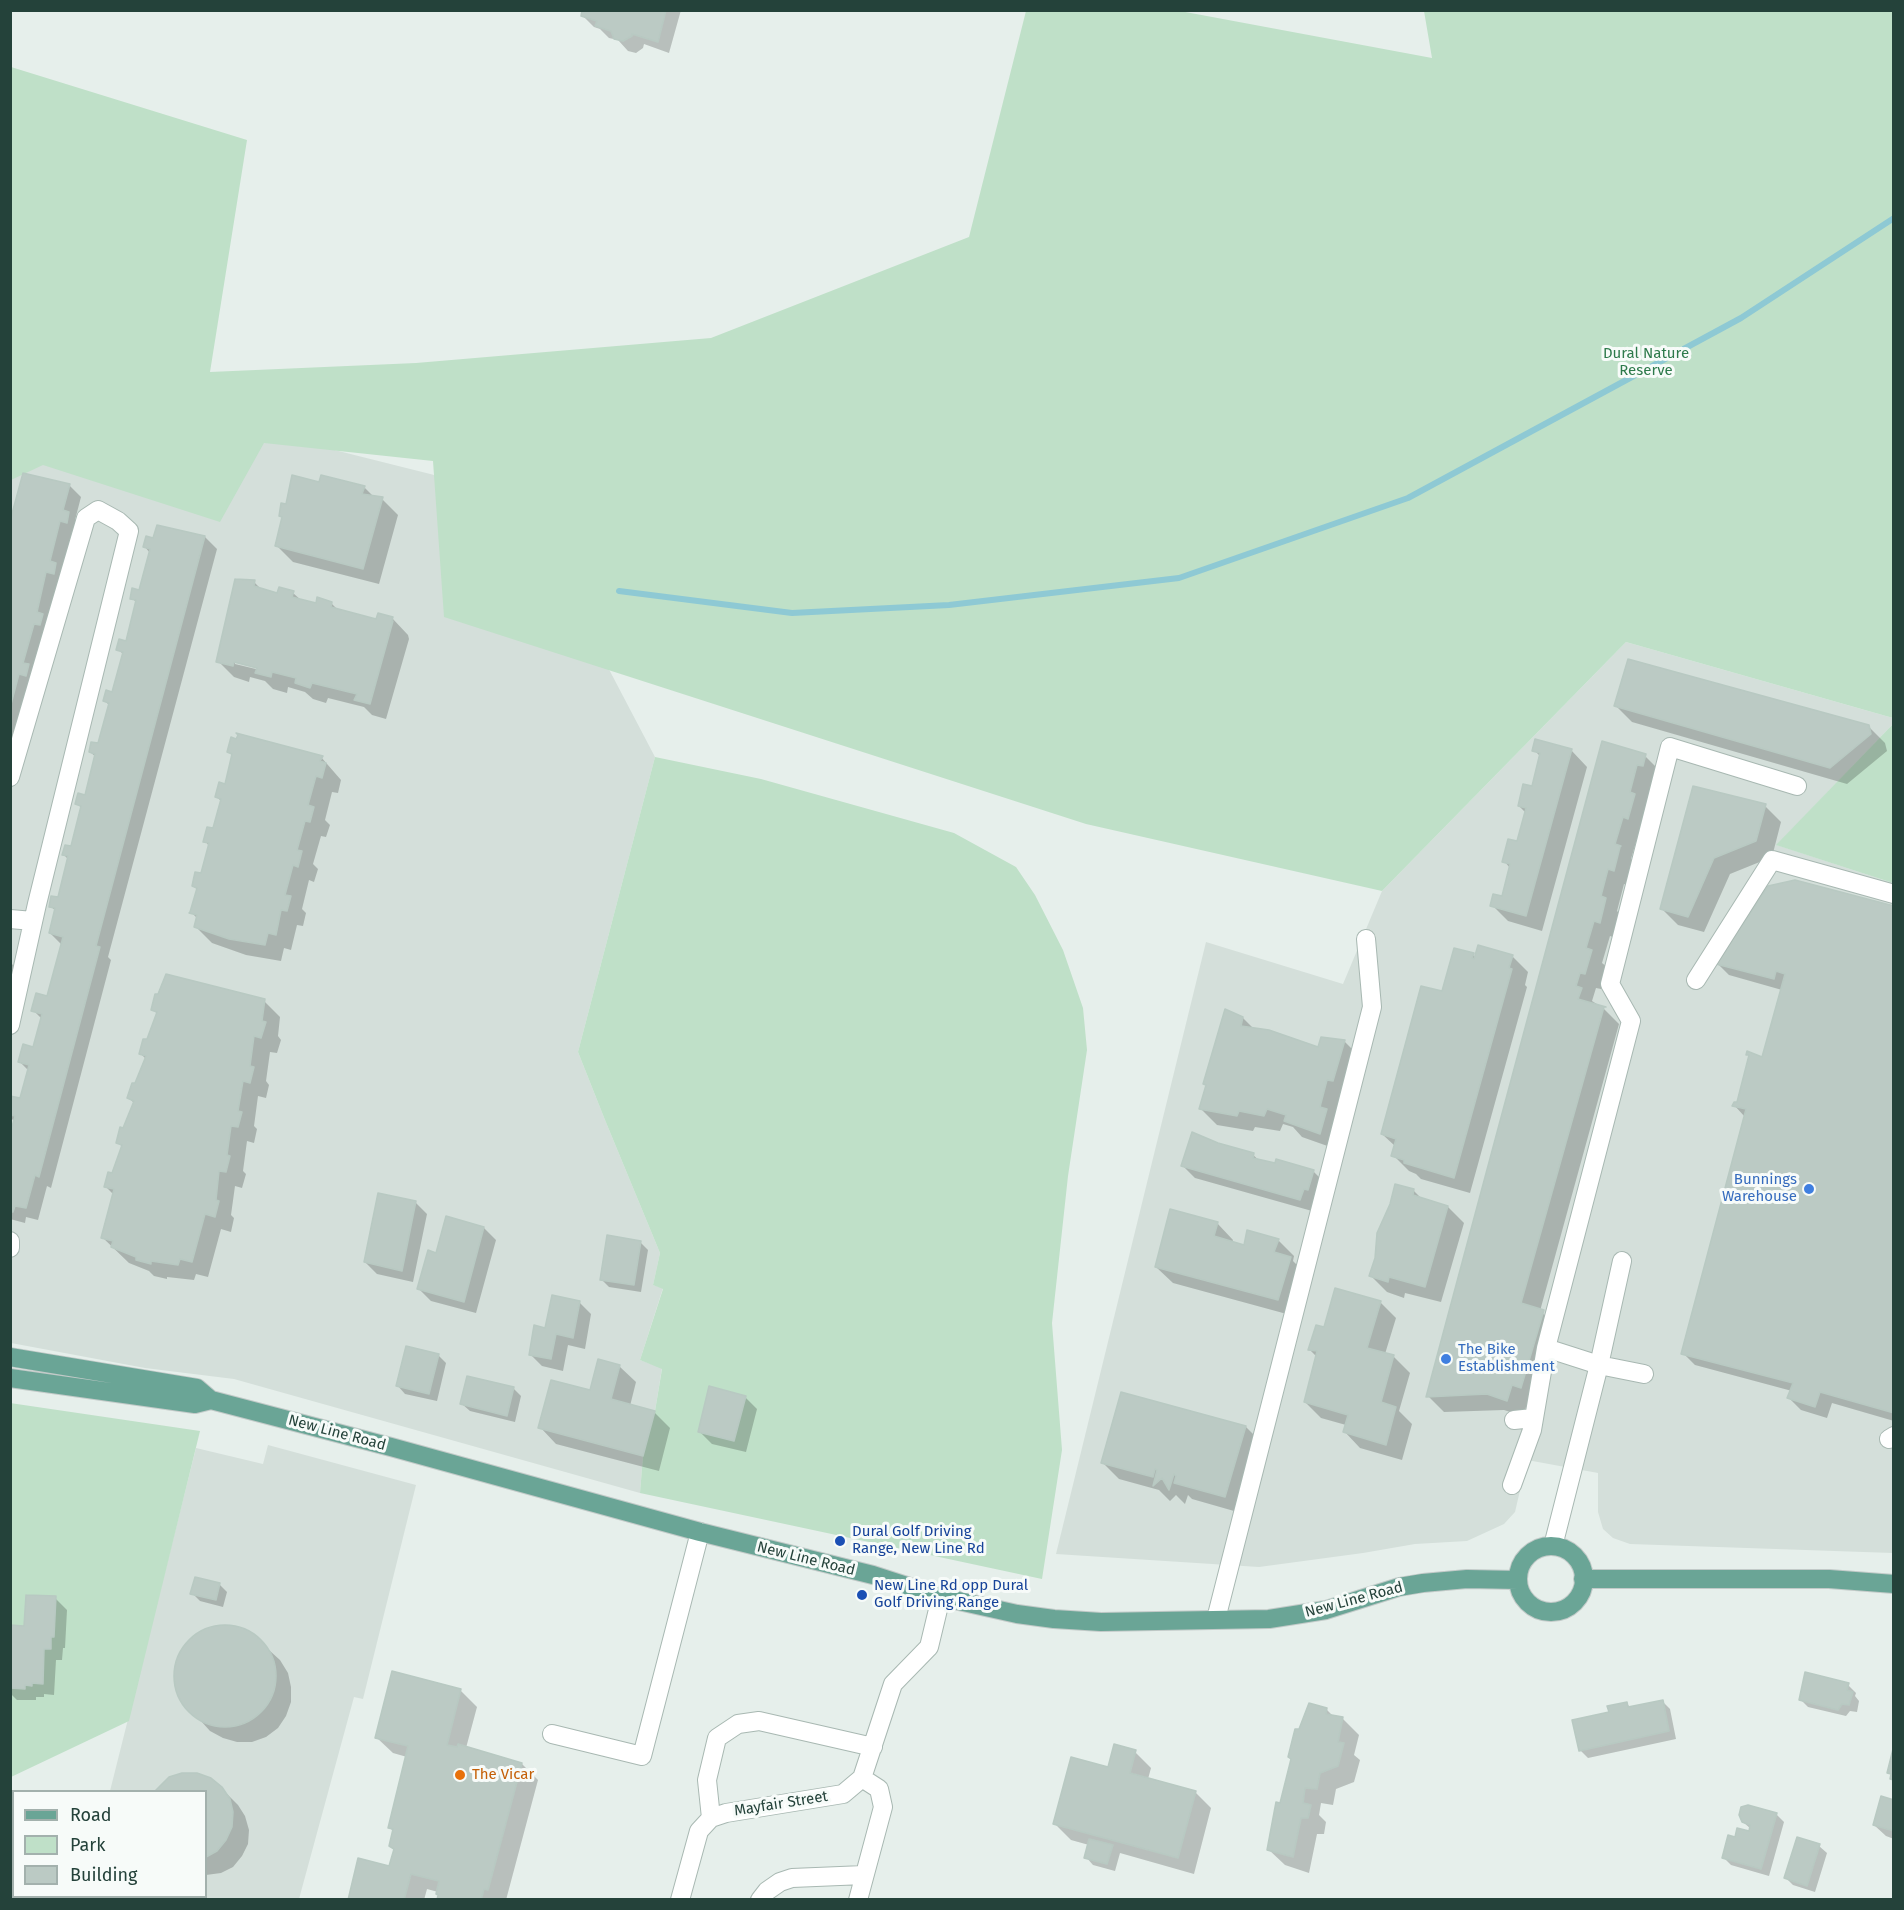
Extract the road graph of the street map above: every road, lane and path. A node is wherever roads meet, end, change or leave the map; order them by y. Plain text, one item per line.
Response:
1 (10, 777) edge
2 (1797, 786) dead end
3 (1893, 894) edge
4 (10, 919) edge
5 (33, 921) junction
6 (1366, 939) dead end
7 (1696, 981) dead end
8 (10, 1025) edge
9 (10, 1241) edge
10 (10, 1248) edge
11 (1622, 1261) dead end
12 (1546, 1348) junction
13 (10, 1357) edge
14 (1599, 1365) junction
15 (1644, 1374) dead end
16 (10, 1378) edge
17 (211, 1400) junction
18 (1533, 1418) junction
19 (1514, 1420) dead end
20 (1512, 1485) dead end
21 (700, 1532) junction
22 (1553, 1546) junction
23 (1583, 1579) junction
24 (1518, 1580) junction
25 (1893, 1584) edge
26 (941, 1597) junction
27 (1216, 1619) junction
28 (552, 1734) dead end
29 (873, 1747) junction
30 (862, 1778) junction
31 (711, 1818) junction
32 (864, 1875) junction
33 (680, 1899) edge
34 (759, 1899) edge
35 (858, 1899) edge

1 - 5 lane
2 - 12 lane
3 - 7 lane
4 - 5 lane
5 - 8 lane
6 - 27 lane
9 - 10 lane
11 - 14 lane
12 - 14 lane
12 - 18 lane
13 - 17 main road, New Line Road
14 - 15 lane
14 - 22 lane
16 - 17 main road, New Line Road
17 - 21 main road, New Line Road
18 - 19 lane
18 - 20 lane
21 - 26 main road, New Line Road
21 - 28 lane
22 - 23 main road
22 - 24 main road
23 - 24 main road
23 - 25 main road
24 - 27 main road, New Line Road
26 - 27 main road, New Line Road
26 - 29 lane
29 - 30 lane
29 - 31 lane
30 - 31 lane, Mayfair Street
30 - 32 lane
31 - 33 lane
32 - 34 lane
32 - 35 lane

